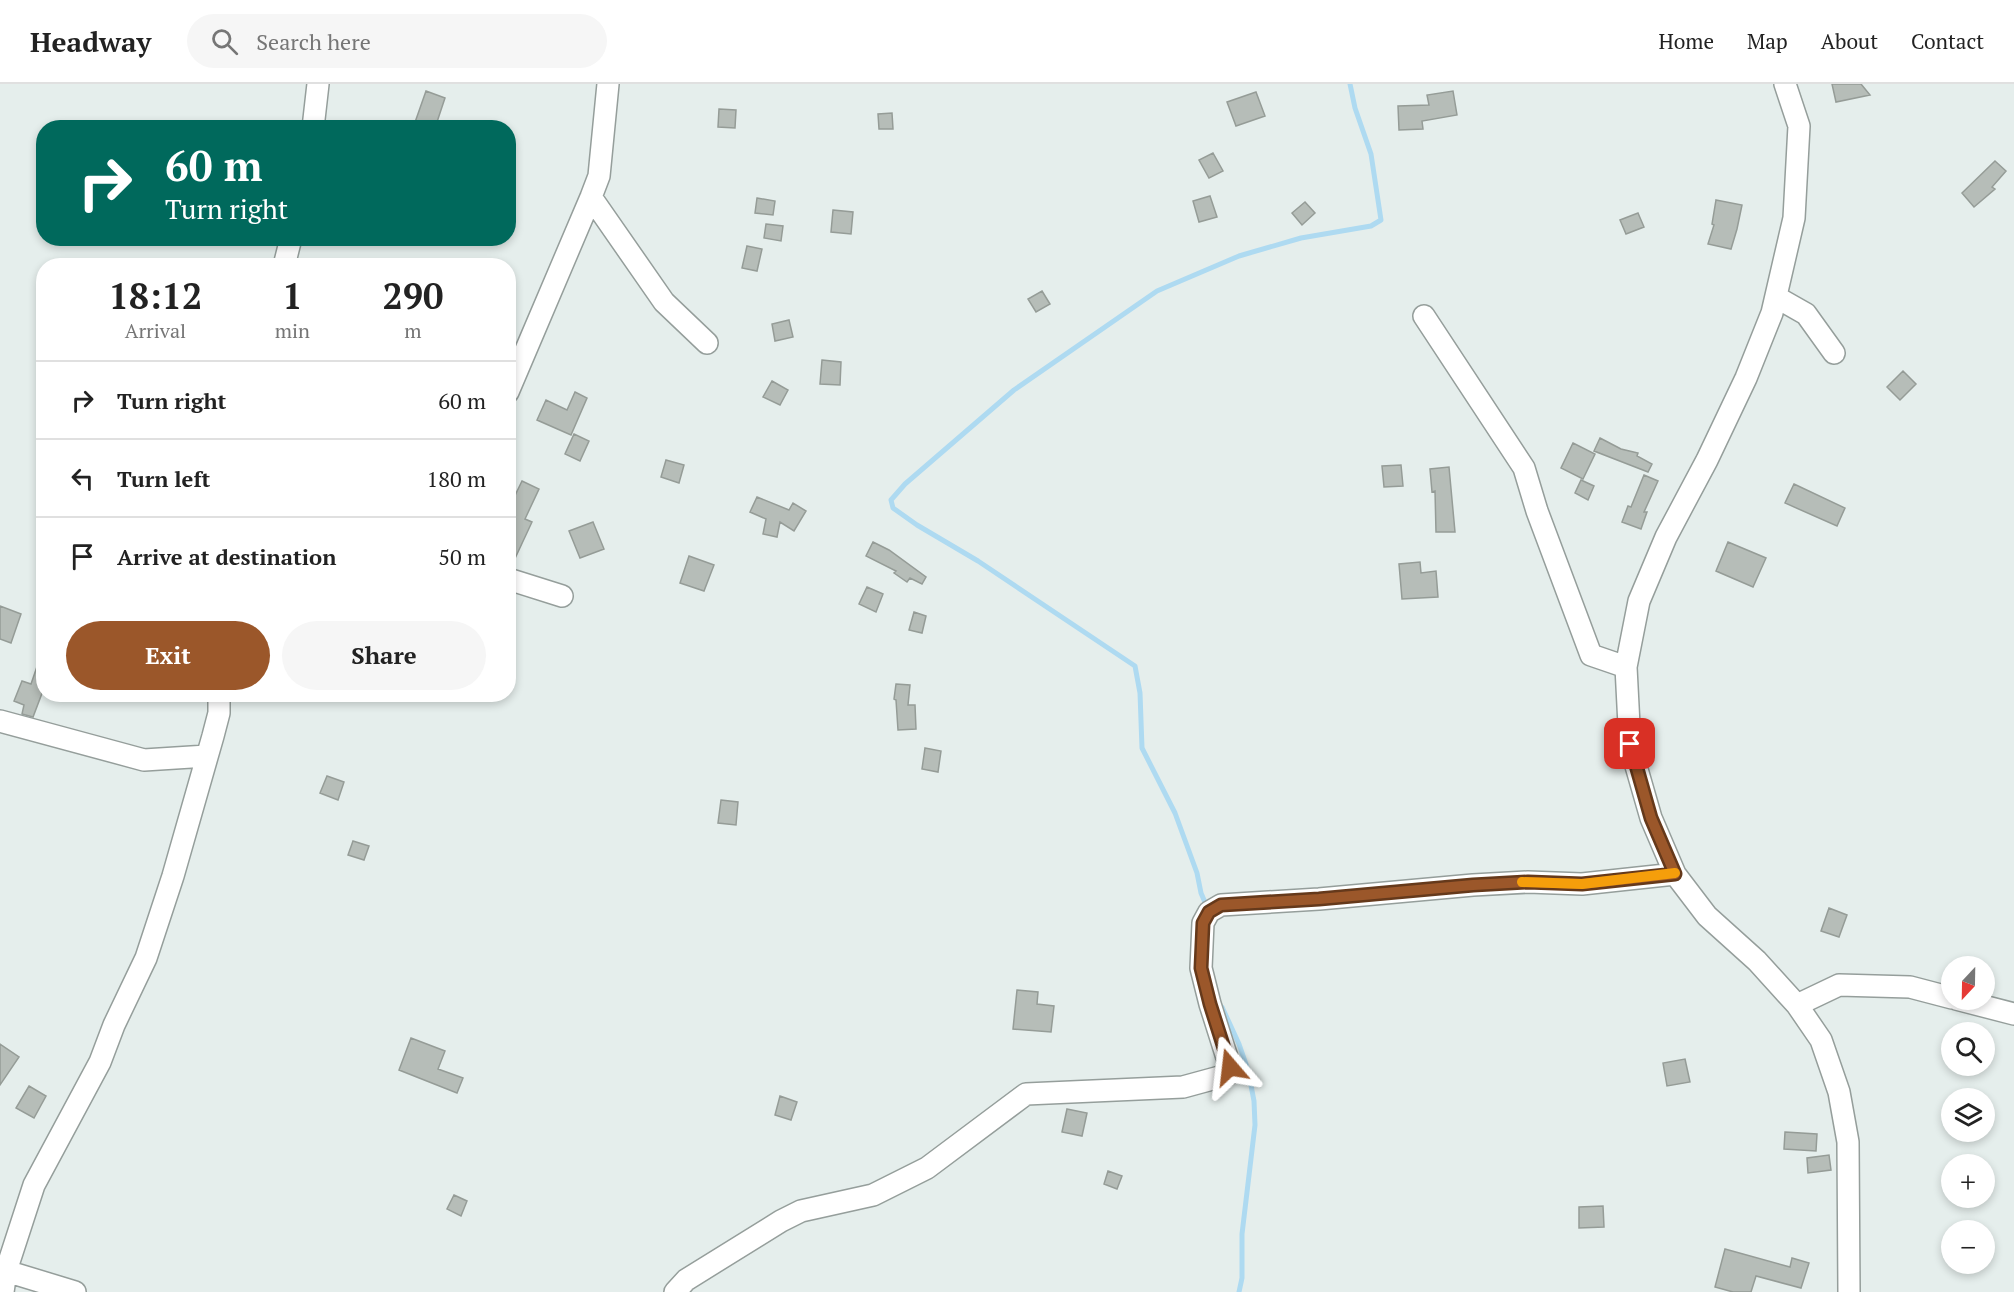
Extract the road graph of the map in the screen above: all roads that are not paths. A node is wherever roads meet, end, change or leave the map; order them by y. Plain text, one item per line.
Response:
1 (318, 84) edge
2 (608, 84) edge
3 (1785, 84) edge
4 (314, 120) edge
5 (591, 197) junction
6 (1776, 297) junction
7 (1424, 316) dead end
8 (707, 343) dead end
9 (1834, 353) dead end
10 (516, 373) edge
11 (516, 582) edge
12 (562, 596) dead end
13 (1626, 667) junction
14 (219, 702) edge
15 (0, 721) edge
16 (207, 756) junction
17 (1675, 874) junction
18 (1941, 995) edge
19 (1797, 1005) junction
20 (1995, 1009) edge
21 (2014, 1014) edge
22 (6, 1271) junction
23 (3, 1292) edge
24 (75, 1292) edge
25 (675, 1292) edge
26 (1849, 1292) edge

1 - 4 street
2 - 5 street
3 - 6 street
5 - 8 street
5 - 10 street
6 - 9 street
6 - 13 street
7 - 13 street
11 - 12 street
13 - 17 street
14 - 16 street
15 - 16 street
16 - 22 street
17 - 19 street
17 - 25 street
18 - 19 street
19 - 26 street
20 - 21 street
22 - 23 street
22 - 24 street

